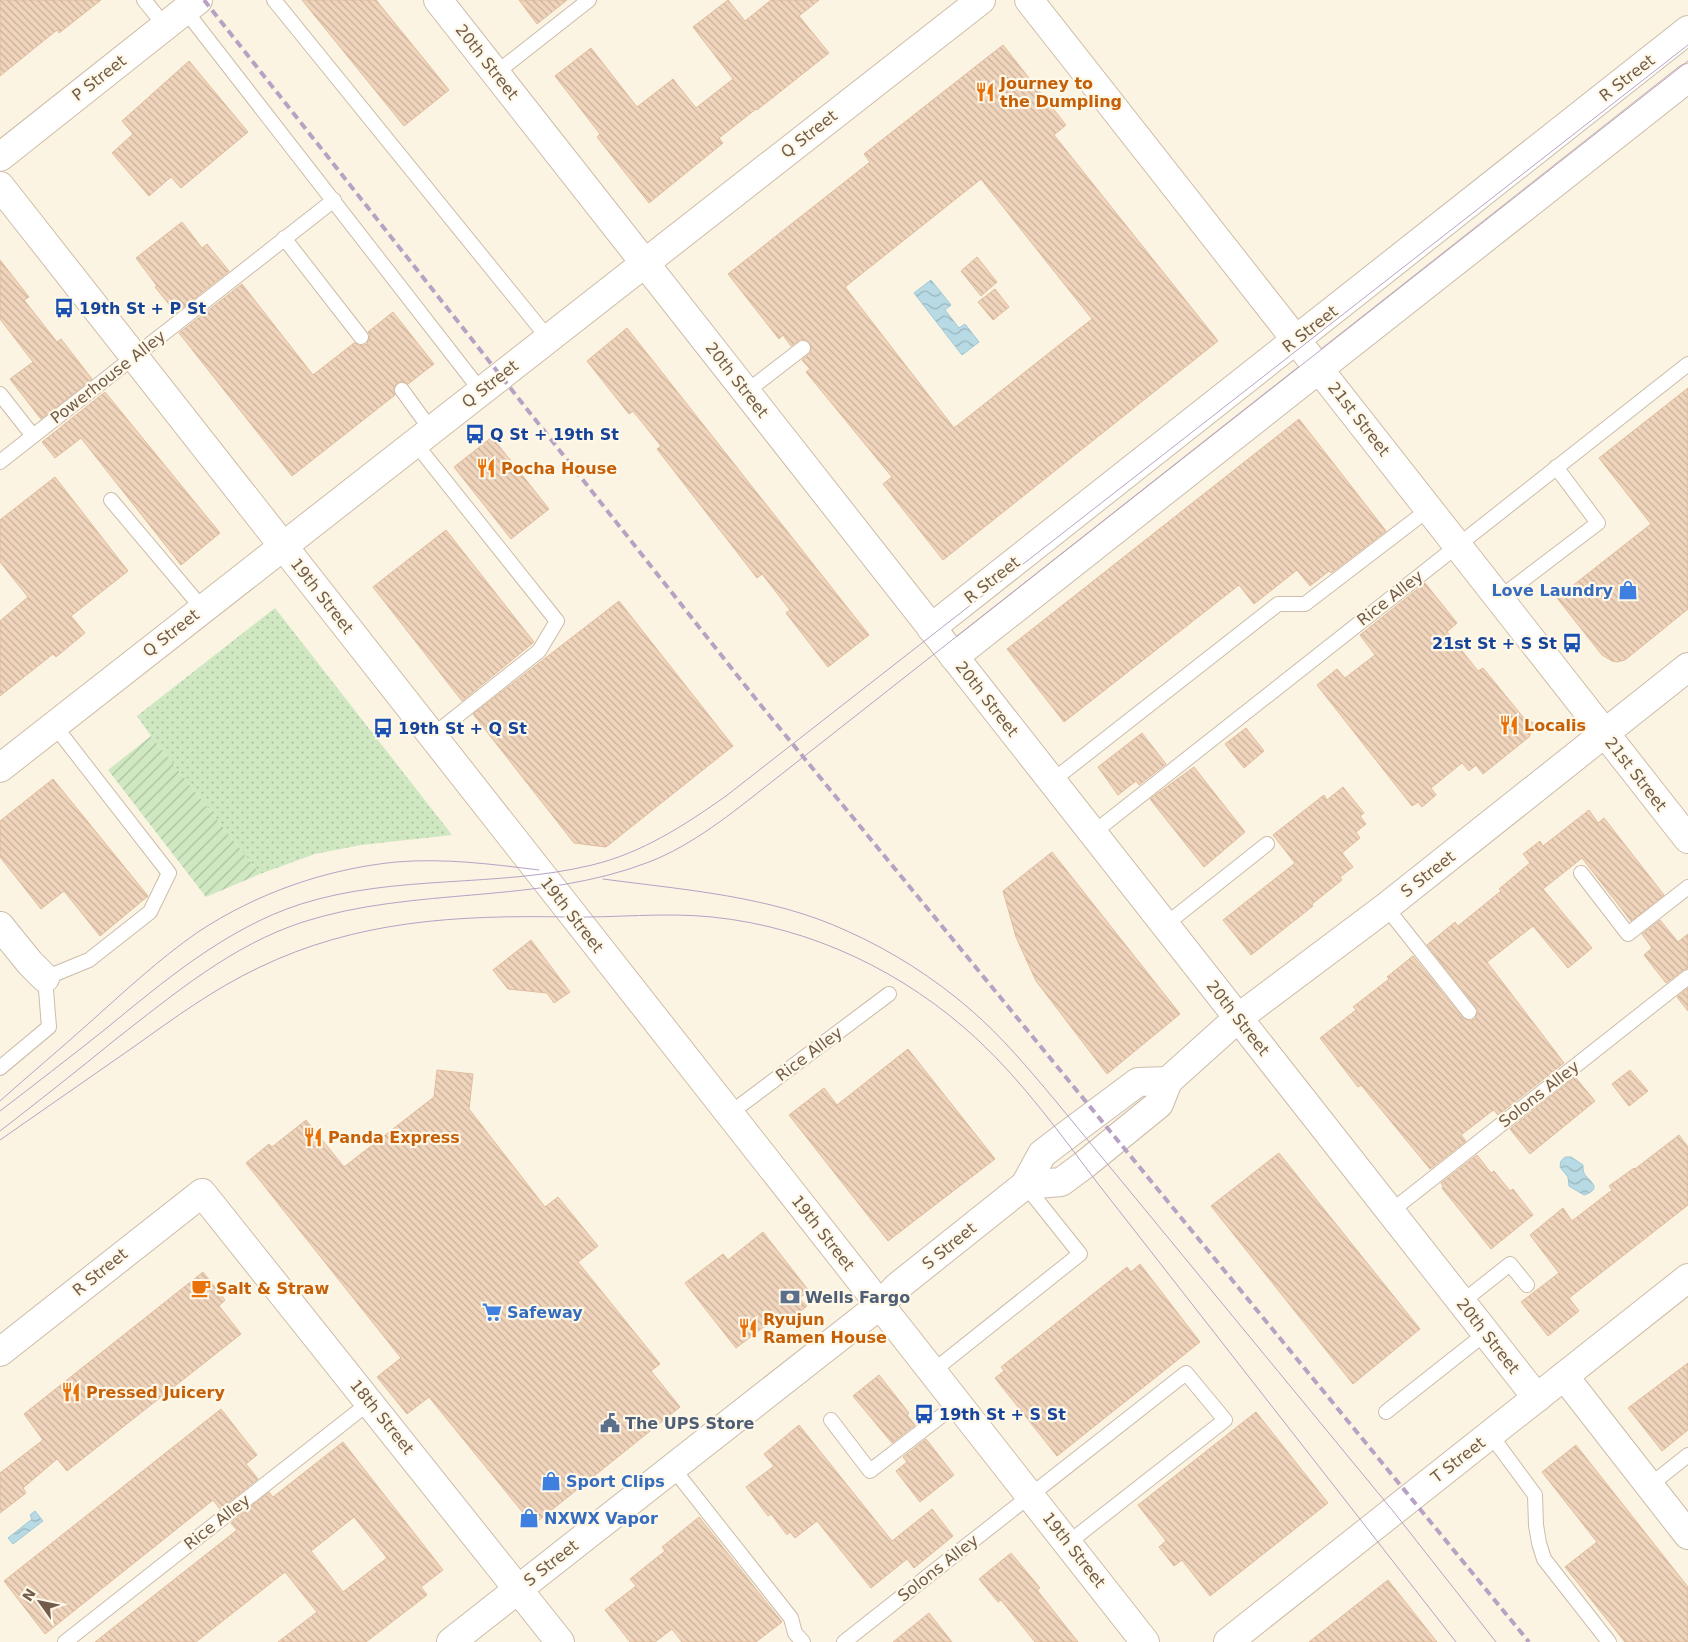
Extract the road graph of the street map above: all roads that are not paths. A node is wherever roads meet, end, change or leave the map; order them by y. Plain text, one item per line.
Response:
1 (144, 0) edge
2 (274, 0) edge
3 (438, 0) edge
4 (589, 0) edge
5 (981, 0) edge
6 (1029, 0) edge
7 (183, 12) edge
8 (1688, 30) edge
9 (496, 73) junction
10 (1688, 78) edge
11 (0, 157) edge
12 (0, 186) edge
13 (334, 200) junction
14 (284, 238) junction
15 (644, 262) junction
16 (361, 337) dead end
17 (548, 338) junction
18 (1296, 340) junction
19 (803, 348) dead end
20 (134, 356) junction
21 (1688, 364) edge
22 (1319, 369) junction
23 (402, 390) dead end
24 (481, 390) junction
25 (746, 392) junction
26 (0, 394) edge
27 (33, 436) junction
28 (423, 437) junction
29 (0, 462) edge
30 (1556, 467) junction
31 (111, 500) dead end
32 (1429, 509) junction
33 (1458, 546) junction
34 (283, 547) junction
35 (1498, 599) junction
36 (202, 608) junction
37 (931, 628) junction
38 (954, 657) junction
39 (1688, 667) edge
40 (54, 725) junction
41 (1605, 734) junction
42 (432, 736) junction
43 (0, 768) edge
44 (1052, 782) junction
45 (1093, 833) junction
46 (1688, 839) edge
47 (1266, 844) dead end
48 (1581, 873) dead end
49 (1688, 887) edge
50 (1386, 907) junction
51 (1165, 925) junction
52 (0, 926) edge
53 (1688, 977) edge
54 (45, 978) junction
55 (889, 994) dead end
56 (1469, 1012) dead end
57 (1238, 1018) junction
58 (0, 1068) edge
59 (728, 1114) junction
60 (1025, 1185) junction
61 (199, 1186) joint
62 (1390, 1212) junction
63 (1688, 1278) edge
64 (1527, 1285) dead end
65 (1462, 1302) junction
66 (880, 1305) junction
67 (1486, 1333) junction
68 (0, 1352) edge
69 (933, 1371) junction
70 (1564, 1376) junction
71 (1537, 1398) junction
72 (370, 1402) junction
73 (958, 1403) junction
74 (1386, 1412) dead end
75 (831, 1420) dead end
76 (1490, 1434) junction
77 (1688, 1455) edge
78 (672, 1468) junction
79 (1649, 1486) junction
80 (1031, 1495) junction
81 (1688, 1535) edge
82 (1068, 1543) junction
83 (518, 1589) junction
84 (65, 1642) edge
85 (451, 1642) edge
86 (560, 1642) edge
87 (803, 1642) edge
88 (844, 1642) edge
89 (1145, 1642) edge
90 (1228, 1642) edge
91 (1609, 1642) edge

1 - 7 lane
2 - 17 lane
3 - 9 street, 20th Street
4 - 9 lane
5 - 15 street, Q Street
6 - 18 street, 21st Street
7 - 11 street, P Street
7 - 13 lane
8 - 18 street, R Street
9 - 15 street, 20th Street
10 - 22 street
12 - 20 street, 19th Street
13 - 14 lane, Powerhouse Alley
13 - 24 lane
14 - 16 lane
14 - 20 lane, Powerhouse Alley
15 - 17 street, Q Street
15 - 25 street, 20th Street
17 - 24 street, Q Street
18 - 22 street, 21st Street
18 - 37 street, R Street
19 - 25 lane
20 - 27 lane, Powerhouse Alley
20 - 34 street, 19th Street
21 - 30 lane, Rice Alley
22 - 32 street, 21st Street
22 - 38 street
23 - 28 lane
24 - 28 street, Q Street
25 - 37 street, 20th Street
26 - 27 lane
27 - 29 lane, Powerhouse Alley
28 - 34 street, Q Street
28 - 42 lane
30 - 33 lane, Rice Alley
30 - 35 lane
31 - 36 lane
32 - 33 street, 21st Street
32 - 44 lane
33 - 35 street, 21st Street
33 - 45 lane, Rice Alley
34 - 36 street, Q Street
34 - 42 street, 19th Street
35 - 41 street, 21st Street
36 - 40 street, Q Street
37 - 38 street, 20th Street
38 - 44 street, 20th Street
39 - 41 street, S Street
40 - 43 street, Q Street
40 - 54 lane
41 - 46 street, 21st Street
41 - 50 street, S Street
42 - 59 street, 19th Street
44 - 45 street, 20th Street
45 - 51 street, 20th Street
47 - 51 lane
48 - 49 lane
50 - 56 lane
50 - 57 street, S Street
51 - 57 street, 20th Street
52 - 54 street
53 - 62 lane, Solons Alley
54 - 58 lane
55 - 59 lane, Rice Alley
57 - 60 street, S Street
57 - 62 street, 20th Street
59 - 66 street, 19th Street
60 - 66 street, S Street
60 - 69 lane
61 - 68 street, R Street
61 - 72 street, 18th Street
62 - 65 street, 20th Street
63 - 70 street, T Street
64 - 65 lane
65 - 67 street, 20th Street
66 - 69 street, 19th Street
66 - 78 street, S Street
67 - 71 street, 20th Street
67 - 74 lane
69 - 73 street, 19th Street
70 - 71 street, T Street
70 - 79 street
71 - 76 street, T Street
72 - 83 street, 18th Street
72 - 84 lane, Rice Alley
73 - 75 lane
73 - 80 street, 19th Street
76 - 90 street, T Street
76 - 91 lane
77 - 79 lane
78 - 83 street, S Street
78 - 87 lane
79 - 81 street
80 - 82 street, 19th Street
80 - 82 lane, Solons Alley
80 - 88 lane, Solons Alley
82 - 89 street, 19th Street
83 - 85 street, S Street
83 - 86 street, 18th Street

